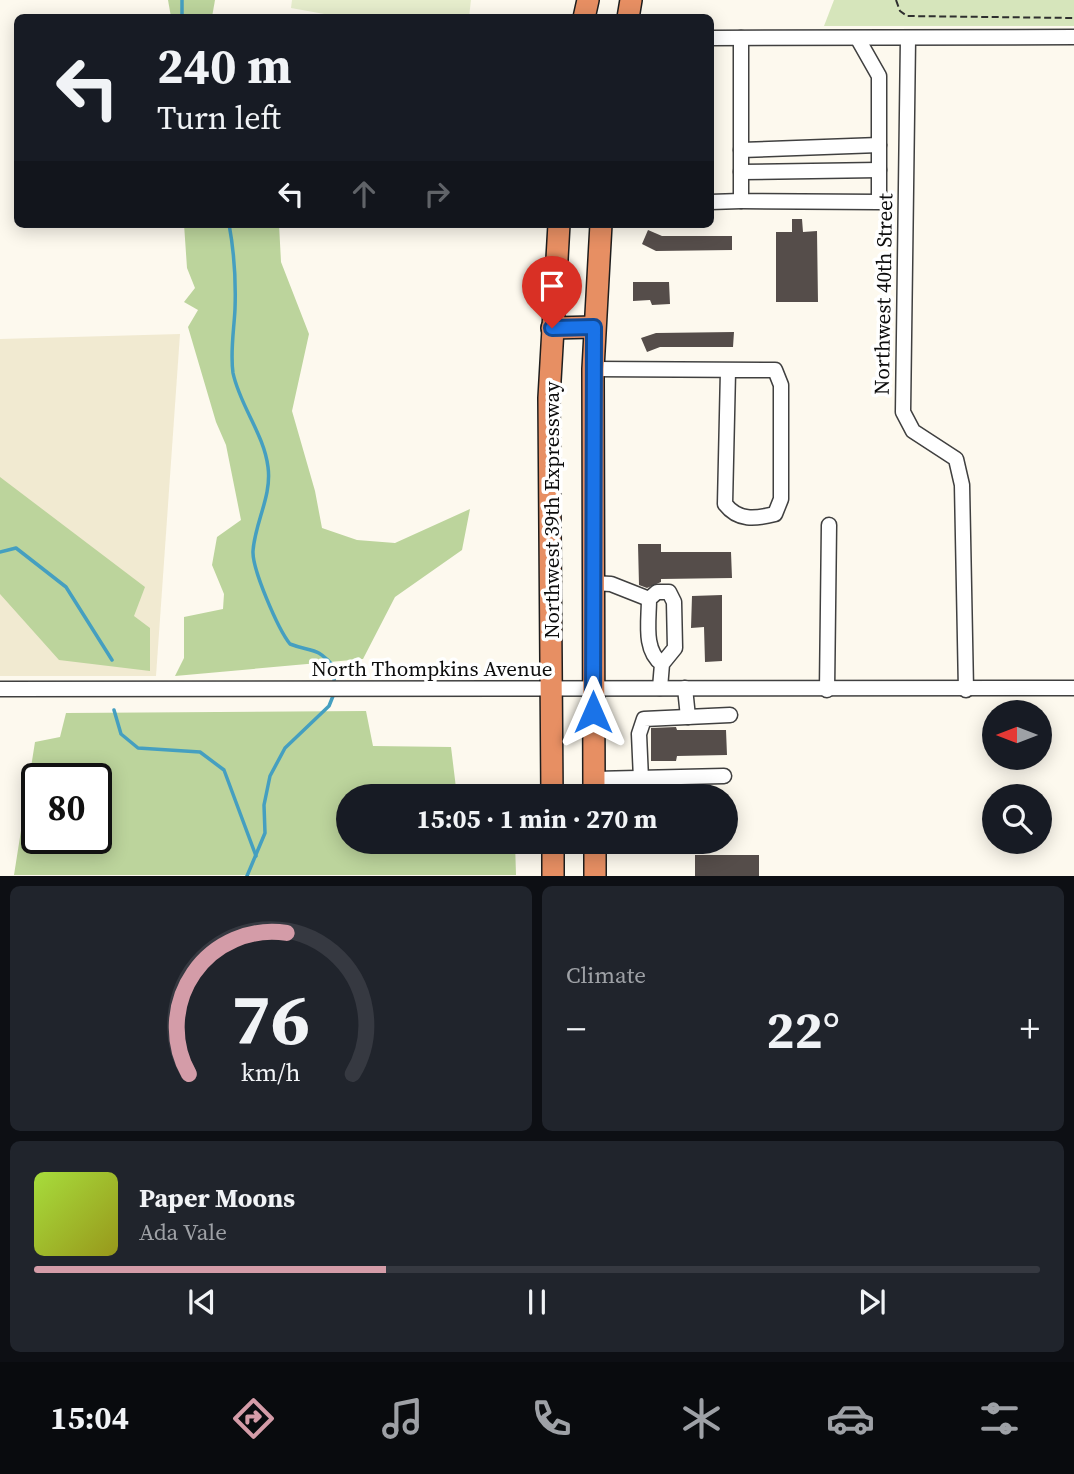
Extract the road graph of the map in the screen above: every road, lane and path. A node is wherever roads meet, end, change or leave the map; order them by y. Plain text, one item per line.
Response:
1 (896, 0) edge
2 (1074, 18) edge
3 (1074, 37) edge
4 (714, 38) edge
5 (741, 38) junction
6 (858, 39) junction
7 (908, 39) junction
8 (880, 145) junction
9 (741, 150) junction
10 (880, 170) junction
11 (741, 172) junction
12 (741, 201) junction
13 (714, 202) edge
14 (559, 228) edge
15 (601, 228) edge
16 (594, 327) junction
17 (552, 328) junction
18 (593, 369) junction
19 (728, 371) junction
20 (830, 525) dead end
21 (592, 583) junction
22 (649, 599) junction
23 (662, 664) junction
24 (660, 688) junction
25 (685, 688) junction
26 (1074, 688) edge
27 (0, 689) edge
28 (551, 689) junction
29 (593, 690) junction
30 (827, 690) junction
31 (965, 690) junction
32 (730, 715) dead end
33 (688, 717) junction
34 (724, 776) dead end
35 (641, 779) junction
36 (552, 784) edge
37 (594, 784) edge
38 (615, 784) edge
39 (553, 854) edge
40 (595, 854) edge
41 (554, 876) edge
42 (595, 876) edge

1 - 2 path
3 - 7 street
4 - 5 street
5 - 6 street
5 - 9 street
6 - 7 street
6 - 8 street
7 - 31 street, Northwest 40th Street
8 - 9 street
8 - 10 street
9 - 11 street
10 - 11 street
10 - 12 street
11 - 12 street
12 - 13 street
14 - 17 highway, Northwest 39th Expressway
15 - 16 highway, Northwest 39th Expressway
16 - 17 highway
16 - 18 highway, Northwest 39th Expressway
17 - 28 highway, Northwest 39th Expressway
18 - 19 street
18 - 21 highway, Northwest 39th Expressway
19 - 19 street
20 - 30 street
21 - 22 street
21 - 29 highway, Northwest 39th Expressway
22 - 23 street
22 - 23 street
23 - 24 street
24 - 25 street, North Thompkins Avenue
24 - 29 street, North Thompkins Avenue
25 - 30 street, North Thompkins Avenue
25 - 33 street
26 - 31 street, North Thompkins Avenue
27 - 28 street, North Thompkins Avenue
28 - 29 street, North Thompkins Avenue
28 - 36 highway, Northwest 39th Expressway
29 - 37 highway, Northwest 39th Expressway
30 - 31 street, North Thompkins Avenue
32 - 33 street
33 - 35 street
34 - 35 street
35 - 38 street
39 - 41 highway
40 - 42 highway

